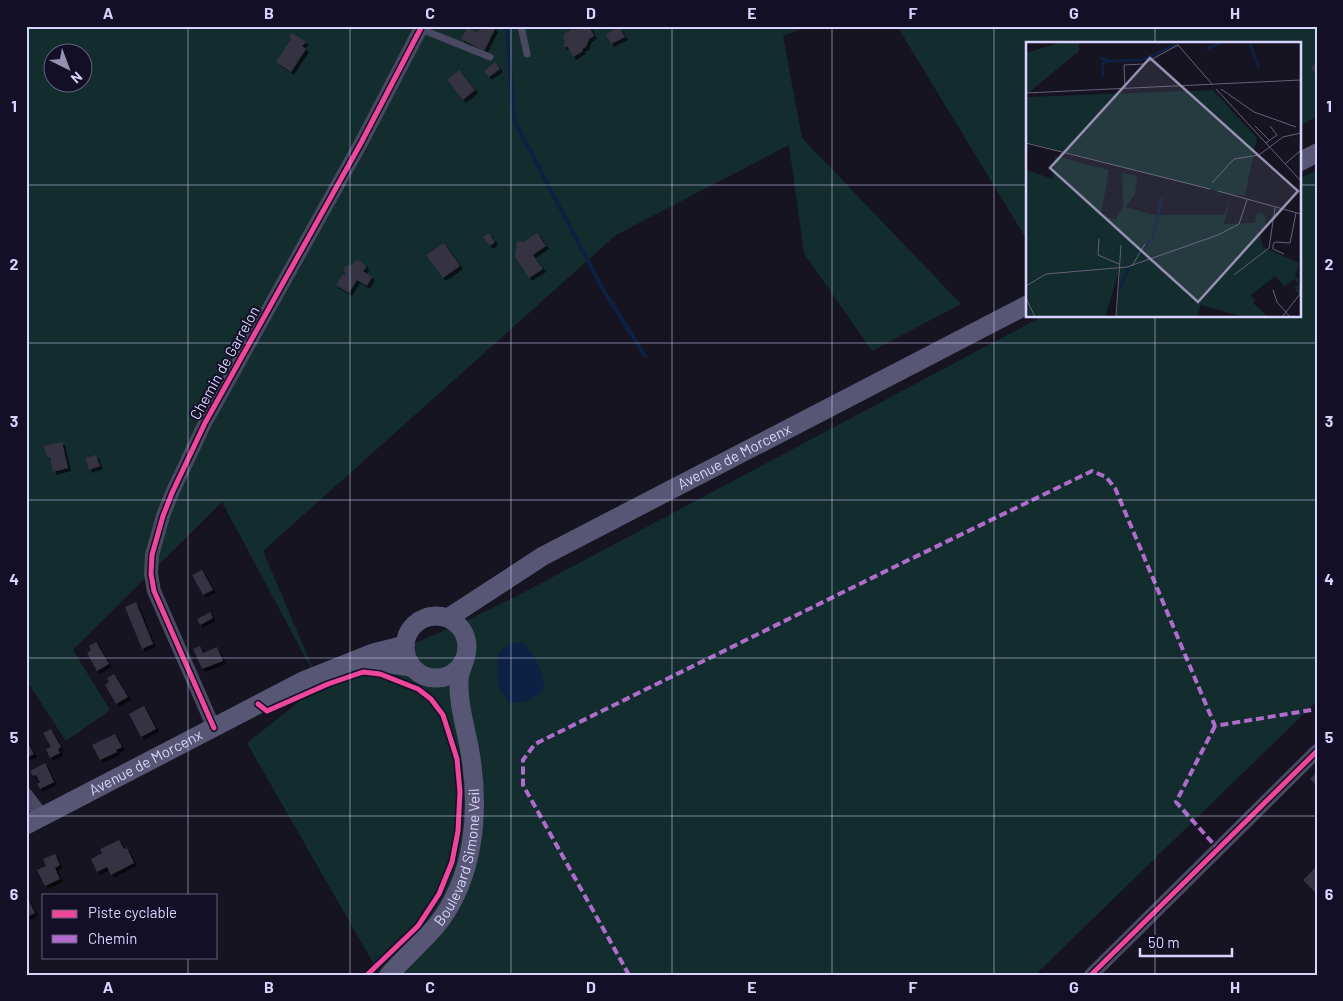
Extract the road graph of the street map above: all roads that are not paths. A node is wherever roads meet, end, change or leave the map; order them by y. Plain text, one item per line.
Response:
1 (522, 26) edge
2 (422, 28) edge
3 (527, 54) dead end
4 (490, 56) dead end
5 (1317, 153) edge
6 (1300, 162) edge
7 (1026, 306) edge
8 (501, 582) junction
9 (448, 618) junction
10 (463, 631) junction
11 (405, 645) junction
12 (466, 659) junction
13 (352, 662) junction
14 (411, 667) junction
15 (433, 679) junction
16 (462, 719) junction
17 (214, 728) junction
18 (1317, 751) edge
19 (26, 795) edge
20 (34, 821) edge
21 (389, 975) edge
22 (1091, 975) edge

1 - 3 lane
2 - 4 lane
2 - 17 street, Chemin de Garrelon
5 - 6 main road
7 - 8 main road, Avenue de Morcenx
8 - 9 main road, Avenue de Morcenx
8 - 10 main road
9 - 10 main road
9 - 11 main road
10 - 12 main road
11 - 13 main road, Avenue de Morcenx
11 - 14 main road
12 - 15 main road
12 - 16 main road
13 - 14 main road
13 - 17 main road, Avenue de Morcenx
14 - 15 main road
15 - 16 main road
16 - 21 main road, Boulevard Simone Veil
17 - 20 main road, Avenue de Morcenx
18 - 22 street
19 - 20 street

